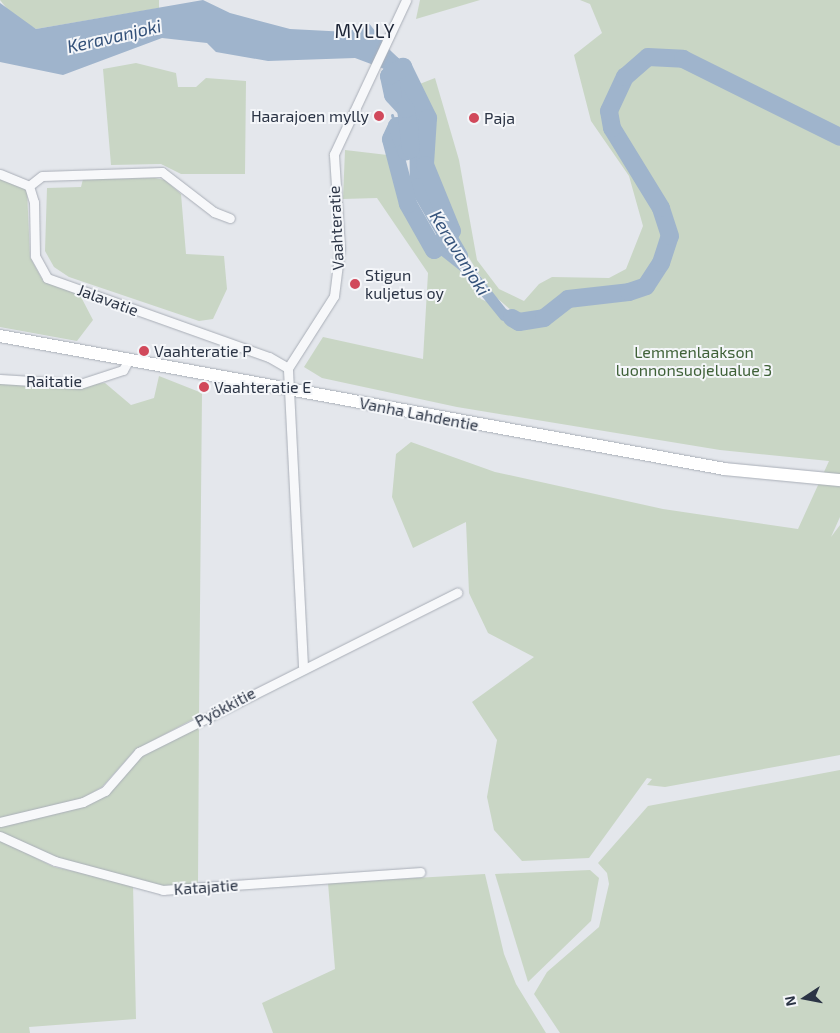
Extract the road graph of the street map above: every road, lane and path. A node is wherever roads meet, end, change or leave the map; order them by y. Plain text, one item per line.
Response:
1 (406, 0) edge
2 (0, 174) edge
3 (29, 186) junction
4 (230, 218) dead end
5 (0, 336) edge
6 (129, 359) junction
7 (288, 368) junction
8 (0, 379) edge
9 (290, 388) junction
10 (840, 480) edge
11 (457, 593) dead end
12 (303, 666) junction
13 (0, 822) edge
14 (0, 836) edge
15 (420, 872) dead end

1 - 7 street, Vaahteratie
2 - 3 street
3 - 4 street
3 - 7 street, Jalavatie
5 - 6 main road, Vanha Lahdentie
6 - 8 street, Raitatie
6 - 9 main road, Vanha Lahdentie
7 - 9 street
9 - 10 main road, Vanha Lahdentie
9 - 12 street
11 - 12 street, Pyökkitie
12 - 13 street, Pyökkitie
14 - 15 street, Katajatie

